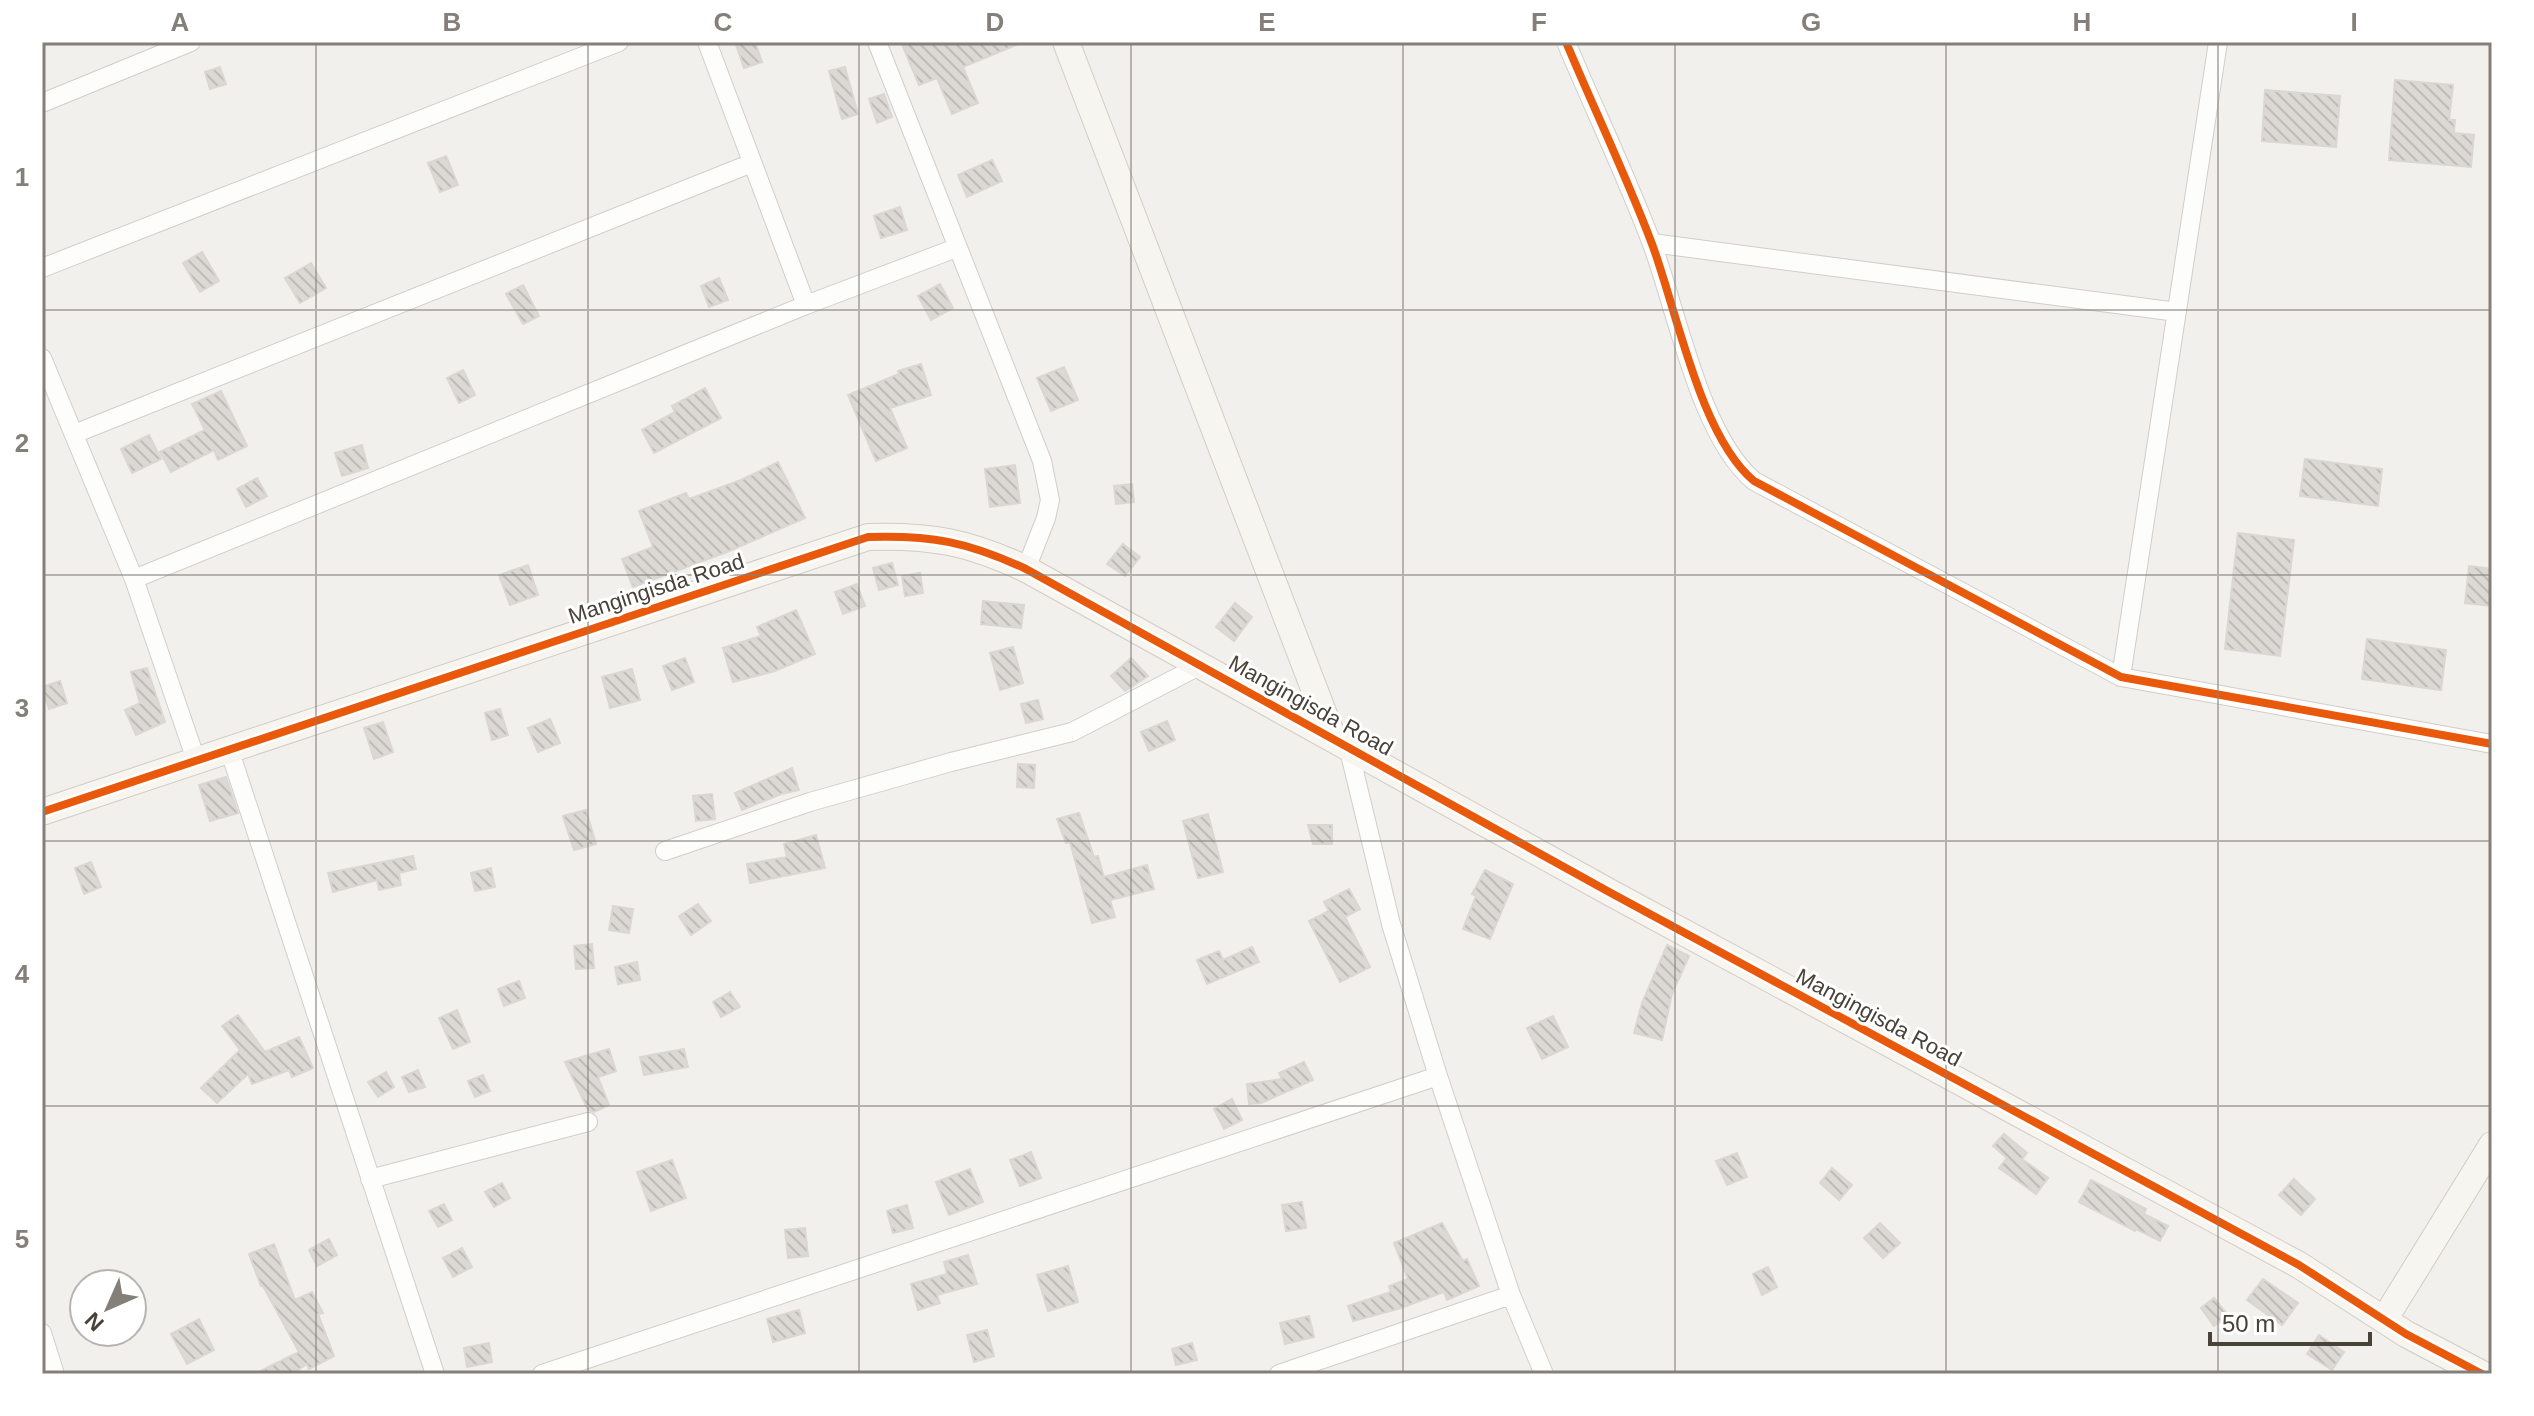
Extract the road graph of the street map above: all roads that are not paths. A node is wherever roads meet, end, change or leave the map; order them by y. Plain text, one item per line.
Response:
1 (191, 42) edge
2 (619, 42) edge
3 (707, 42) edge
4 (877, 42) edge
5 (1066, 42) edge
6 (1566, 42) edge
7 (2218, 42) edge
8 (42, 103) edge
9 (752, 163) junction
10 (1652, 243) junction
11 (956, 248) junction
12 (42, 268) edge
13 (806, 305) junction
14 (2177, 312) junction
15 (42, 358) edge
16 (74, 434) junction
17 (1026, 569) junction
18 (134, 579) junction
19 (1201, 665) junction
20 (2121, 677) junction
21 (1340, 742) junction
22 (2492, 744) edge
23 (229, 749) junction
24 (196, 760) junction
25 (44, 805) edge
26 (665, 851) dead end
27 (1438, 1076) junction
28 (588, 1122) dead end
29 (2492, 1145) edge
30 (370, 1179) junction
31 (1511, 1295) junction
32 (2384, 1320) junction
33 (42, 1333) edge
34 (55, 1374) edge
35 (435, 1374) edge
36 (542, 1374) edge
37 (1279, 1374) edge
38 (1544, 1374) edge
39 (2482, 1374) edge

1 - 8 street
2 - 12 street
3 - 9 street
4 - 11 street
5 - 21 street
6 - 10 street
7 - 14 street
9 - 13 street
9 - 16 street
10 - 14 street
10 - 20 street
11 - 13 street
11 - 17 street
13 - 18 street
14 - 20 street
15 - 16 street
16 - 18 street
17 - 19 street, Mangingisda Road
17 - 23 street, Mangingisda Road
18 - 24 street
19 - 21 street, Mangingisda Road
19 - 26 street
20 - 22 street
21 - 27 street
21 - 32 street, Mangingisda Road
23 - 24 street, Mangingisda Road
23 - 30 street
24 - 25 street, Mangingisda Road
27 - 31 street
27 - 36 street
28 - 30 street
29 - 32 street
30 - 35 street
31 - 37 street
31 - 38 street
32 - 39 street, Mangingisda Road
33 - 34 street

